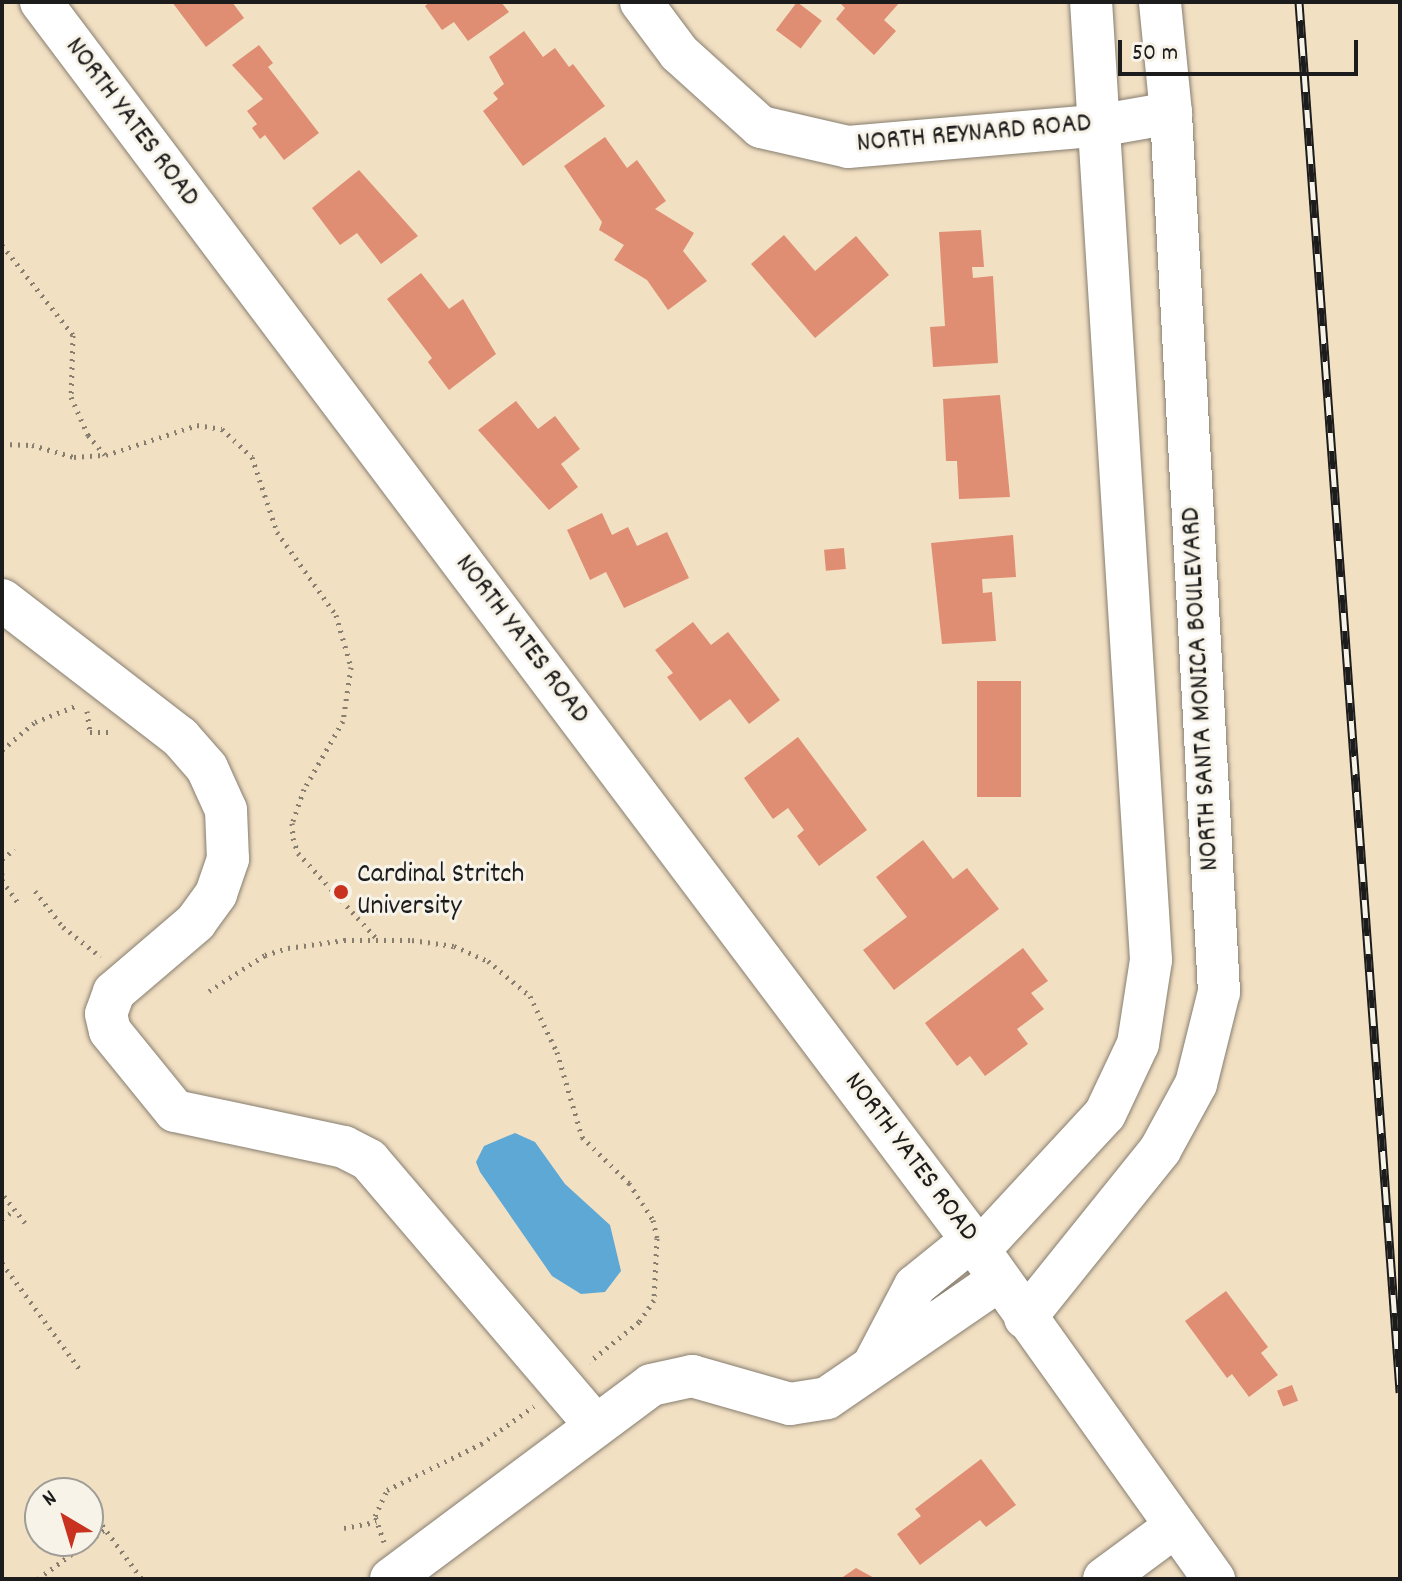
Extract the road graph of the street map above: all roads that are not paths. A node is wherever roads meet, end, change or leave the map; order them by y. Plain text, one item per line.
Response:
1 (41, 2) edge
2 (641, 2) edge
3 (1091, 2) edge
4 (1160, 2) edge
5 (1171, 113) junction
6 (1103, 125) junction
7 (2, 600) edge
8 (983, 1257) junction
9 (1025, 1318) junction
10 (594, 1423) junction
11 (1173, 1528) junction
12 (398, 1574) edge
13 (1104, 1579) edge
14 (1214, 1579) edge

1 - 8 street, NORTH YATES ROAD
2 - 6 street, NORTH REYNARD ROAD
3 - 6 street
4 - 5 street, NORTH SANTA MONICA BOULEVARD
5 - 6 street, NORTH REYNARD ROAD
5 - 9 street, NORTH SANTA MONICA BOULEVARD
6 - 8 street
7 - 10 street
8 - 9 street
8 - 10 street
9 - 11 street
10 - 12 street
11 - 13 street
11 - 14 street

